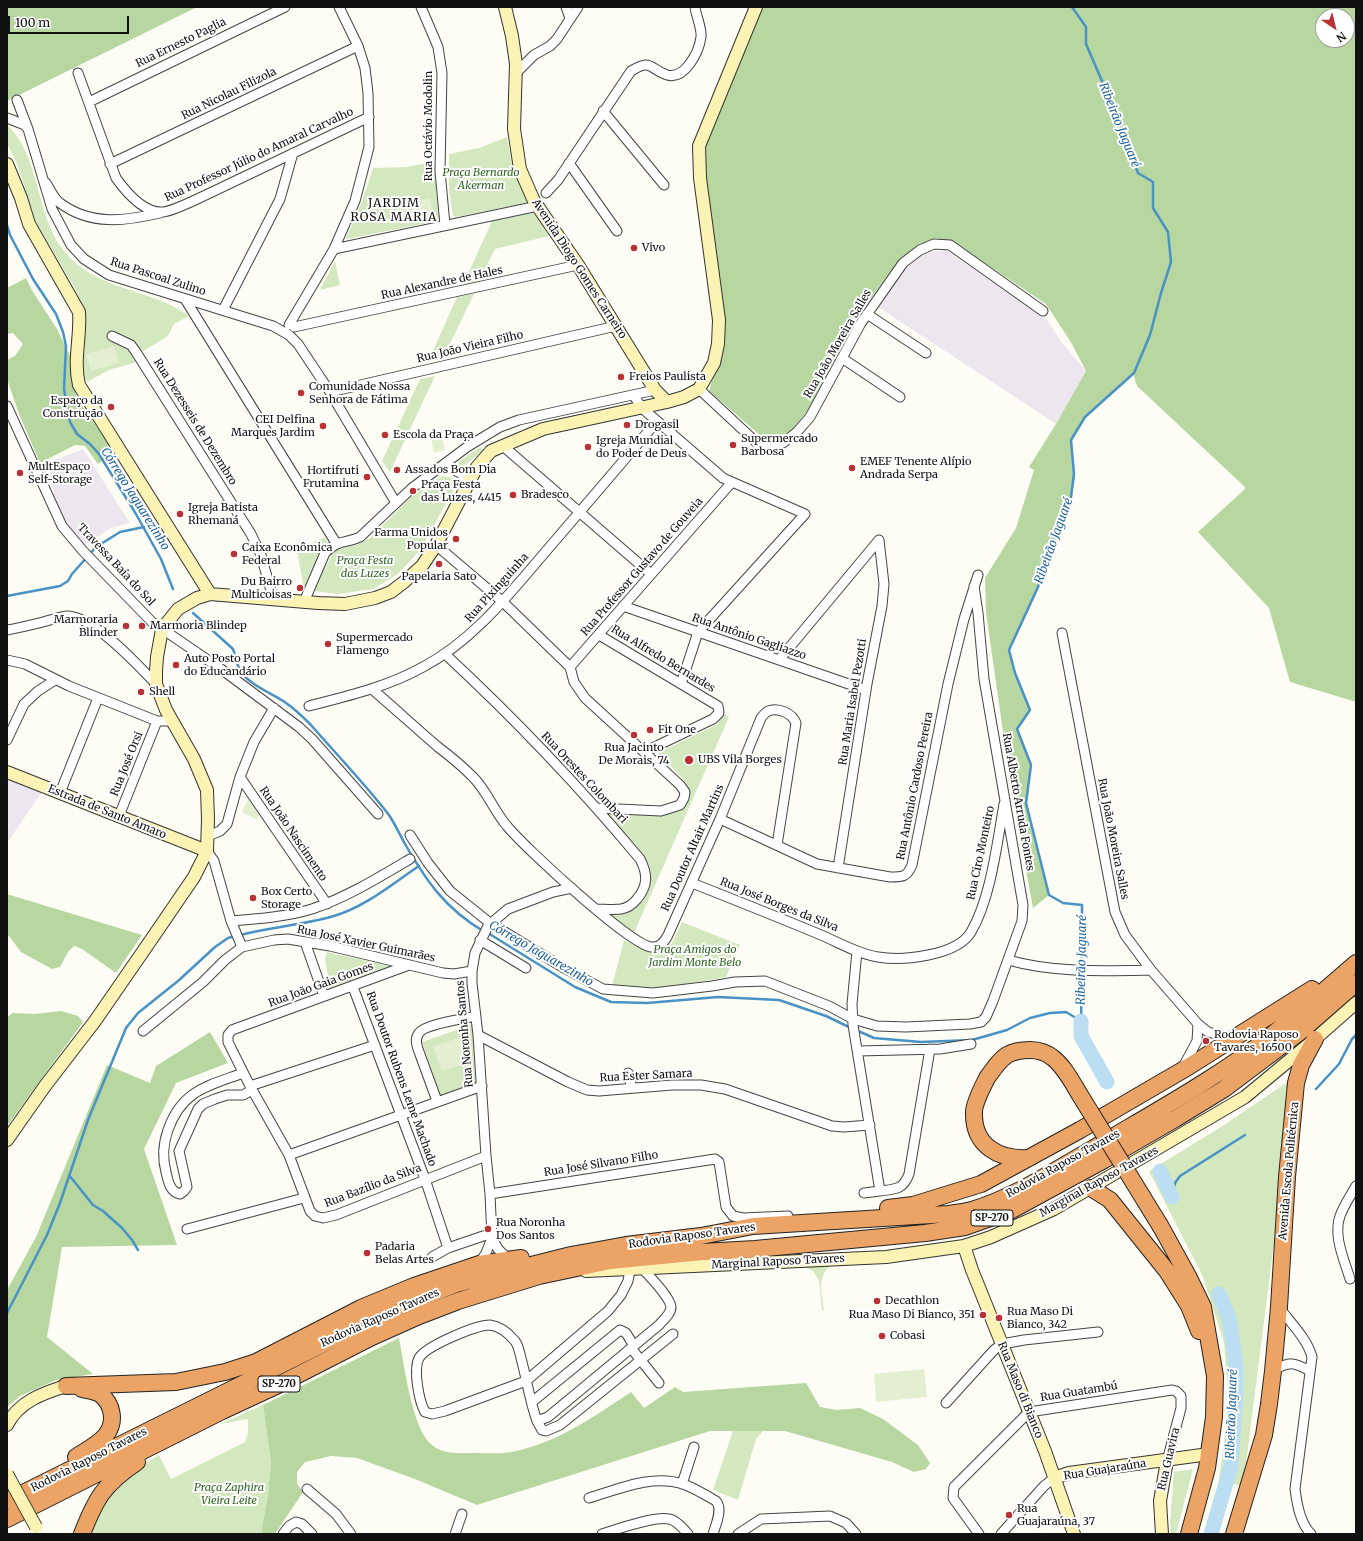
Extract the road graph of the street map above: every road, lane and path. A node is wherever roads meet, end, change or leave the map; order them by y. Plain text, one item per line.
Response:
1 (285, 7) edge
2 (339, 7) edge
3 (421, 7) edge
4 (506, 7) edge
5 (566, 7) edge
6 (578, 7) edge
7 (695, 7) edge
8 (756, 7) edge
9 (570, 18) junction
10 (358, 46) junction
11 (78, 73) dead end
12 (516, 73) junction
13 (17, 100) dead end
14 (89, 102) junction
15 (603, 111) junction
16 (369, 117) junction
17 (7, 118) edge
18 (28, 129) junction
19 (294, 153) junction
20 (569, 163) junction
21 (7, 164) edge
22 (110, 164) junction
23 (43, 178) junction
24 (664, 184) dead end
25 (546, 193) dead end
26 (538, 206) junction
27 (163, 212) junction
28 (445, 225) junction
29 (616, 231) dead end
30 (334, 249) junction
31 (578, 265) junction
32 (185, 299) junction
33 (223, 310) junction
34 (1043, 311) dead end
35 (867, 314) junction
36 (616, 326) junction
37 (291, 329) junction
38 (112, 336) dead end
39 (926, 353) dead end
40 (842, 358) junction
41 (655, 390) junction
42 (699, 390) junction
43 (330, 392) junction
44 (634, 396) junction
45 (900, 397) dead end
46 (667, 402) junction
47 (7, 406) edge
48 (642, 408) junction
49 (657, 421) junction
50 (481, 438) junction
51 (503, 446) junction
52 (491, 451) junction
53 (445, 465) junction
54 (468, 481) junction
55 (732, 482) junction
56 (396, 502) junction
57 (580, 512) junction
58 (336, 544) junction
59 (436, 545) junction
60 (651, 574) junction
61 (978, 574) dead end
62 (974, 586) junction
63 (210, 594) junction
64 (273, 598) junction
65 (304, 602) junction
66 (503, 602) junction
67 (623, 606) junction
68 (162, 628) junction
69 (7, 630) edge
70 (698, 632) junction
71 (1062, 633) dead end
72 (599, 635) junction
73 (445, 654) junction
74 (7, 660) edge
75 (779, 660) junction
76 (570, 667) junction
77 (55, 680) junction
78 (156, 684) junction
79 (681, 684) junction
80 (372, 690) junction
81 (866, 690) junction
82 (98, 698) junction
83 (309, 706) dead end
84 (274, 708) junction
85 (157, 721) junction
86 (172, 721) junction
87 (7, 740) edge
88 (644, 752) junction
89 (7, 772) edge
90 (240, 777) junction
91 (60, 793) junction
92 (1006, 798) junction
93 (597, 808) junction
94 (378, 814) dead end
95 (119, 816) junction
96 (720, 818) junction
97 (410, 835) dead end
98 (208, 836) junction
99 (777, 845) junction
100 (206, 851) junction
101 (410, 859) dead end
102 (838, 868) junction
103 (692, 883) junction
104 (572, 888) junction
105 (327, 904) junction
106 (596, 909) junction
107 (231, 921) junction
108 (489, 925) junction
109 (481, 938) junction
110 (304, 942) junction
111 (241, 945) junction
112 (857, 951) junction
113 (1356, 959) edge
114 (1008, 960) junction
115 (1356, 963) edge
116 (409, 966) junction
117 (526, 968) dead end
118 (1151, 970) junction
119 (472, 971) junction
120 (1356, 983) edge
121 (354, 987) junction
122 (324, 996) junction
123 (1356, 1004) edge
124 (476, 1016) junction
125 (853, 1022) junction
126 (1198, 1024) junction
127 (241, 1027) joint
128 (143, 1031) dead end
129 (478, 1035) junction
130 (1233, 1039) junction
131 (1315, 1039) junction
132 (971, 1044) dead end
133 (375, 1046) junction
134 (857, 1047) junction
135 (930, 1049) junction
136 (1181, 1071) junction
137 (243, 1073) junction
138 (628, 1073) dead end
139 (482, 1086) junction
140 (251, 1088) junction
141 (632, 1088) junction
142 (437, 1101) junction
143 (401, 1115) junction
144 (870, 1125) junction
145 (7, 1140) edge
146 (289, 1155) junction
147 (486, 1156) junction
148 (1029, 1158) junction
149 (425, 1179) junction
150 (1356, 1186) edge
151 (1091, 1188) junction
152 (880, 1191) junction
153 (864, 1193) dead end
154 (490, 1194) junction
155 (304, 1198) junction
156 (1351, 1202) edge
157 (857, 1220) junction
158 (835, 1221) junction
159 (188, 1229) dead end
160 (492, 1235) junction
161 (964, 1246) junction
162 (448, 1248) junction
163 (570, 1255) junction
164 (432, 1257) dead end
165 (508, 1259) junction
166 (480, 1264) junction
167 (643, 1269) junction
168 (630, 1270) junction
169 (560, 1272) junction
170 (1350, 1279) dead end
171 (1279, 1307) junction
172 (1098, 1332) dead end
173 (673, 1334) dead end
174 (1002, 1344) junction
175 (633, 1347) junction
176 (641, 1361) junction
177 (256, 1362) junction
178 (1273, 1371) junction
179 (1310, 1371) junction
180 (1215, 1376) junction
181 (526, 1381) junction
182 (659, 1383) dead end
183 (66, 1386) junction
184 (206, 1401) junction
185 (532, 1402) junction
186 (946, 1402) dead end
187 (1181, 1408) joint
188 (1029, 1412) junction
189 (537, 1421) junction
190 (7, 1425) edge
191 (186, 1429) junction
192 (694, 1447) dead end
193 (1209, 1454) junction
194 (1167, 1461) junction
195 (7, 1473) edge
196 (1054, 1478) junction
197 (682, 1484) junction
198 (39, 1485) junction
199 (307, 1488) dead end
200 (589, 1498) dead end
201 (7, 1502) edge
202 (1243, 1504) junction
203 (462, 1514) dead end
204 (7, 1518) edge
205 (631, 1526) junction
206 (38, 1530) edge
207 (1309, 1533) edge
208 (82, 1534) edge
209 (282, 1534) edge
210 (312, 1534) edge
211 (351, 1534) edge
212 (455, 1534) edge
213 (602, 1534) edge
214 (623, 1534) edge
215 (688, 1534) edge
216 (713, 1534) edge
217 (738, 1534) edge
218 (856, 1534) edge
219 (979, 1534) edge
220 (1001, 1534) edge
221 (1074, 1534) edge
222 (1162, 1534) edge
223 (1189, 1534) edge
224 (1234, 1534) edge
225 (1239, 1534) edge

1 - 14 street, Rua Ernesto Paglia
2 - 10 street
3 - 28 street, Rua Octávio Modolin
4 - 12 main road, Avenida Diogo Gomes Carneiro
5 - 9 street
6 - 9 street
7 - 15 street
8 - 42 main road
9 - 12 street
10 - 16 street
10 - 22 street, Rua Nicolau Filizola
11 - 14 street, Rua Professor Júlio do Amaral Carvalho
12 - 26 main road, Avenida Diogo Gomes Carneiro
13 - 18 street, Rua Pascoal Zulino
14 - 22 street, Rua Professor Júlio do Amaral Carvalho
15 - 20 street
15 - 24 street
16 - 19 street, Rua Professor Júlio do Amaral Carvalho
16 - 30 street
17 - 18 street
18 - 23 street, Rua Pascoal Zulino
19 - 27 street, Rua Professor Júlio do Amaral Carvalho
19 - 33 street
20 - 25 street
20 - 29 street
21 - 63 main road
22 - 27 street, Rua Professor Júlio do Amaral Carvalho
23 - 27 street
23 - 32 street, Rua Pascoal Zulino
26 - 28 street
26 - 31 main road, Avenida Diogo Gomes Carneiro
28 - 30 street
30 - 37 street
31 - 36 main road, Avenida Diogo Gomes Carneiro
31 - 37 street, Rua Alexandre de Hales
32 - 33 street, Rua Pascoal Zulino
32 - 58 street
33 - 37 street, Rua Pascoal Zulino
34 - 35 street, Rua João Moreira Salles
35 - 39 street
35 - 40 street, Rua João Moreira Salles
36 - 41 main road, Avenida Diogo Gomes Carneiro
36 - 43 street, Rua João Vieira Filho
37 - 43 street
38 - 64 street, Rua Dezesseis de Dezembro
40 - 42 street, Rua João Moreira Salles
40 - 45 street
41 - 44 street
41 - 46 main road, Avenida Diogo Gomes Carneiro
42 - 46 main road
43 - 56 street
44 - 48 street
44 - 50 street
46 - 48 main road
47 - 68 street, Travessa Baía do Sol
48 - 49 street
48 - 51 main road
49 - 55 street
49 - 57 street, Rua Pixinguinha
50 - 52 street
50 - 53 street
51 - 52 main road
51 - 57 street
52 - 54 main road
53 - 54 street
53 - 56 street
54 - 59 main road
55 - 60 street, Rua Professor Gustavo de Gouveia
55 - 70 street
56 - 58 street
57 - 60 street
57 - 66 street, Rua Pixinguinha
58 - 65 street
59 - 65 main road
59 - 66 street
60 - 67 street, Rua Professor Gustavo de Gouveia
61 - 62 street, Rua Antônio Cardoso Pereira
62 - 92 street, Rua Alberto Arruda Fontes
62 - 102 street, Rua Antônio Cardoso Pereira
63 - 64 main road
63 - 68 main road
64 - 65 main road
66 - 73 street, Rua Pixinguinha
66 - 76 street
67 - 70 street, Rua Antônio Gagliazzo
67 - 72 street, Rua Professor Gustavo de Gouveia
68 - 78 main road
68 - 84 street, Travessa Baía do Sol
69 - 78 street
70 - 75 street, Rua Antônio Gagliazzo
70 - 79 street
71 - 118 street, Rua João Moreira Salles
72 - 76 street, Rua Professor Gustavo de Gouveia
72 - 79 street, Rua Alfredo Bernardes
73 - 80 street, Rua Pixinguinha
73 - 93 street, Rua Orestes Colombari
74 - 77 street
75 - 81 street, Rua Antônio Gagliazzo
75 - 81 street, Rua Maria Isabel Pezotti
76 - 88 street
77 - 82 street
77 - 87 street
78 - 86 main road
79 - 88 street, Rua Alfredo Bernardes
80 - 83 street, Rua Pixinguinha
80 - 104 street
81 - 102 street, Rua Maria Isabel Pezotti
82 - 85 street
82 - 91 street
84 - 90 street
84 - 94 street, Travessa Baía do Sol
85 - 86 street
85 - 95 street, Rua José Orsi
86 - 98 main road
88 - 93 street
89 - 91 main road, Estrada de Santo Amaro
90 - 98 street
90 - 105 street, Rua João Nascimento
91 - 95 main road, Estrada de Santo Amaro
92 - 112 street, Rua Ciro Monteiro
92 - 114 street, Rua Alberto Arruda Fontes
93 - 106 street, Rua Orestes Colombari
95 - 100 main road, Estrada de Santo Amaro
96 - 99 street, Rua Antônio Cardoso Pereira
96 - 99 street, Rua Doutor Altair Martins
96 - 103 street, Rua Doutor Altair Martins
97 - 108 street
98 - 100 main road
99 - 102 street, Rua Antônio Cardoso Pereira
100 - 107 street
100 - 145 main road
101 - 105 street
103 - 106 street, Rua Doutor Altair Martins
103 - 112 street, Rua José Borges da Silva
104 - 106 street
104 - 108 street, Rua Noronha Santos
105 - 107 street
107 - 111 street
108 - 109 street, Rua Noronha Santos
108 - 125 street
109 - 117 street
109 - 119 street, Rua Noronha Santos
110 - 111 street, Rua José Xavier Guimarães
110 - 116 street, Rua José Xavier Guimarães
110 - 122 street
111 - 128 street, Rua José Xavier Guimarães
112 - 125 street
113 - 130 highway
114 - 118 street
114 - 125 street, Rua Alberto Arruda Fontes
115 - 157 highway, Rodovia Raposo Tavares / SP-270
116 - 119 street, Rua José Xavier Guimarães
116 - 121 street, Rua João Gaia Gomes
118 - 126 street, Rua João Moreira Salles
119 - 124 street, Rua Noronha Santos
120 - 169 highway, Rodovia Raposo Tavares / SP-270
121 - 122 street, Rua João Gaia Gomes
121 - 133 street, Rua Doutor Rubens Leme Machado
122 - 127 street, Rua João Gaia Gomes
123 - 131 main road, Marginal Raposo Tavares
124 - 129 street, Rua Noronha Santos
124 - 142 street
125 - 134 street
126 - 130 street, Rua João Moreira Salles
126 - 136 street
127 - 137 street, Rua Bazílio da Silva
129 - 139 street, Rua Noronha Santos
129 - 141 street, Rua Ester Samara
130 - 136 highway
131 - 151 main road, Marginal Raposo Tavares
131 - 171 highway, Avenida Escola Politécnica
132 - 135 street
133 - 140 street
133 - 143 street, Rua Doutor Rubens Leme Machado
134 - 135 street
134 - 144 street
135 - 152 street
136 - 148 highway
137 - 140 street, Rua Bazílio da Silva
137 - 140 street
138 - 141 street
139 - 142 street
139 - 147 street, Rua Noronha Santos
140 - 146 street, Rua Bazílio da Silva
141 - 144 street, Rua Ester Samara
142 - 143 street
143 - 146 street
143 - 149 street, Rua Doutor Rubens Leme Machado
144 - 152 street
146 - 155 street, Rua Bazílio da Silva
147 - 149 street, Rua Bazílio da Silva
147 - 154 street, Rua Noronha Santos
148 - 157 highway
148 - 180 highway, bridge
149 - 155 street, Rua Bazílio da Silva
149 - 162 street, Rua Doutor Rubens Leme Machado
150 - 156 street
151 - 161 main road, Marginal Raposo Tavares
151 - 180 highway
152 - 153 street
154 - 158 street, Rua José Silvano Filho
154 - 160 street, Rua Noronha Santos
155 - 159 street
156 - 170 street
157 - 158 highway, Rodovia Raposo Tavares / SP-270
158 - 163 highway, Rodovia Raposo Tavares / SP-270
160 - 162 street
160 - 165 street
160 - 166 street, Rua Noronha Santos
161 - 167 main road, Marginal Raposo Tavares
161 - 174 main road, Rua Maso di Bianco
162 - 164 street
163 - 165 highway
163 - 184 highway, Rodovia Raposo Tavares / SP-270
165 - 166 highway
166 - 177 highway
167 - 168 main road, Marginal Raposo Tavares
167 - 175 street
168 - 169 main road, Marginal Raposo Tavares
168 - 181 street
169 - 191 highway, Rodovia Raposo Tavares / SP-270
171 - 178 highway, Avenida Escola Politécnica
171 - 179 street
172 - 174 street
173 - 176 street
174 - 186 street
174 - 188 main road, Rua Maso di Bianco
175 - 176 street
175 - 185 street
175 - 189 street
176 - 182 street
176 - 189 street
177 - 183 highway
177 - 184 highway
178 - 179 street
178 - 202 highway, Avenida Escola Politécnica
179 - 207 street
180 - 193 highway
181 - 181 street
181 - 185 street
183 - 190 main road
183 - 198 highway
184 - 198 highway, Rodovia Raposo Tavares / SP-270
185 - 189 street
187 - 188 street, Rua Guatambú
187 - 194 street, Rua Guavira
188 - 196 main road, Rua Maso di Bianco
188 - 219 street, Rua Guatambú
191 - 204 highway, Rodovia Raposo Tavares / SP-270
191 - 208 highway
192 - 197 street
193 - 194 main road, Rua Guajaraúna
193 - 223 highway
194 - 196 main road, Rua Guajaraúna
194 - 222 main road, Rua Guavira
195 - 206 main road, bridge
196 - 220 street, Rua Guajaraúna
196 - 221 main road, Rua Maso di Bianco
197 - 200 street
197 - 216 street
198 - 201 highway, Rodovia Raposo Tavares / SP-270
199 - 211 street
202 - 224 highway, Avenida Escola Politécnica
202 - 225 main road, Avenida Escola Politécnica
203 - 212 street
205 - 213 street
205 - 214 street
205 - 215 street
209 - 210 street
217 - 218 street

